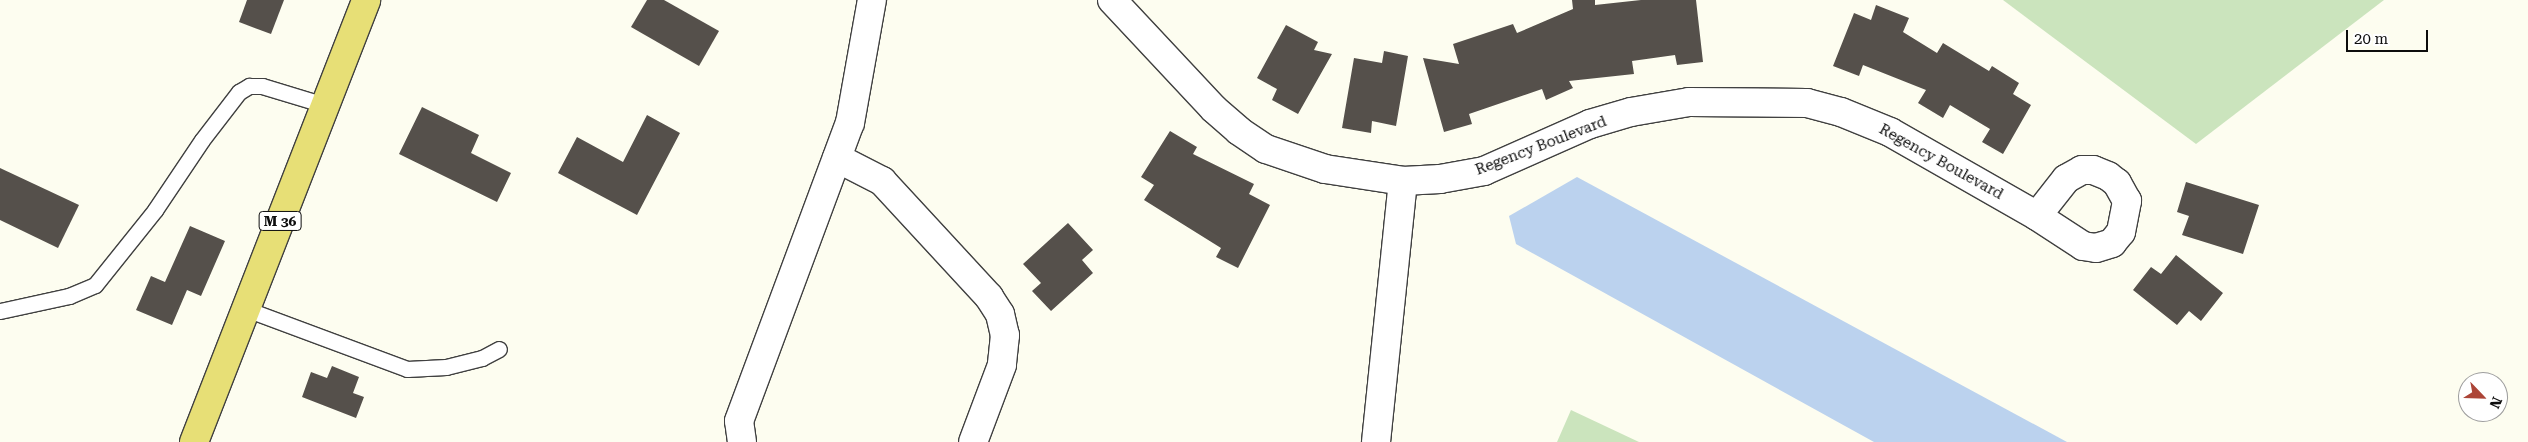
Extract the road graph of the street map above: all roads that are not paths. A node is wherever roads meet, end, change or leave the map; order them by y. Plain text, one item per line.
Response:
1 (366, 0) edge
2 (872, 0) edge
3 (1112, 0) edge
4 (325, 105) junction
5 (837, 158) junction
6 (1404, 181) junction
7 (2038, 216) dead end
8 (246, 309) junction
9 (0, 311) edge
10 (499, 349) dead end
11 (194, 442) edge
12 (742, 442) edge
13 (973, 442) edge
14 (1376, 442) edge

1 - 4 main road, M 36
2 - 5 street
3 - 6 street, Regency Boulevard
4 - 8 main road, M 36
4 - 9 lane
5 - 12 street
5 - 13 street
6 - 7 street, Regency Boulevard
6 - 14 street
8 - 10 lane
8 - 11 main road, M 36

